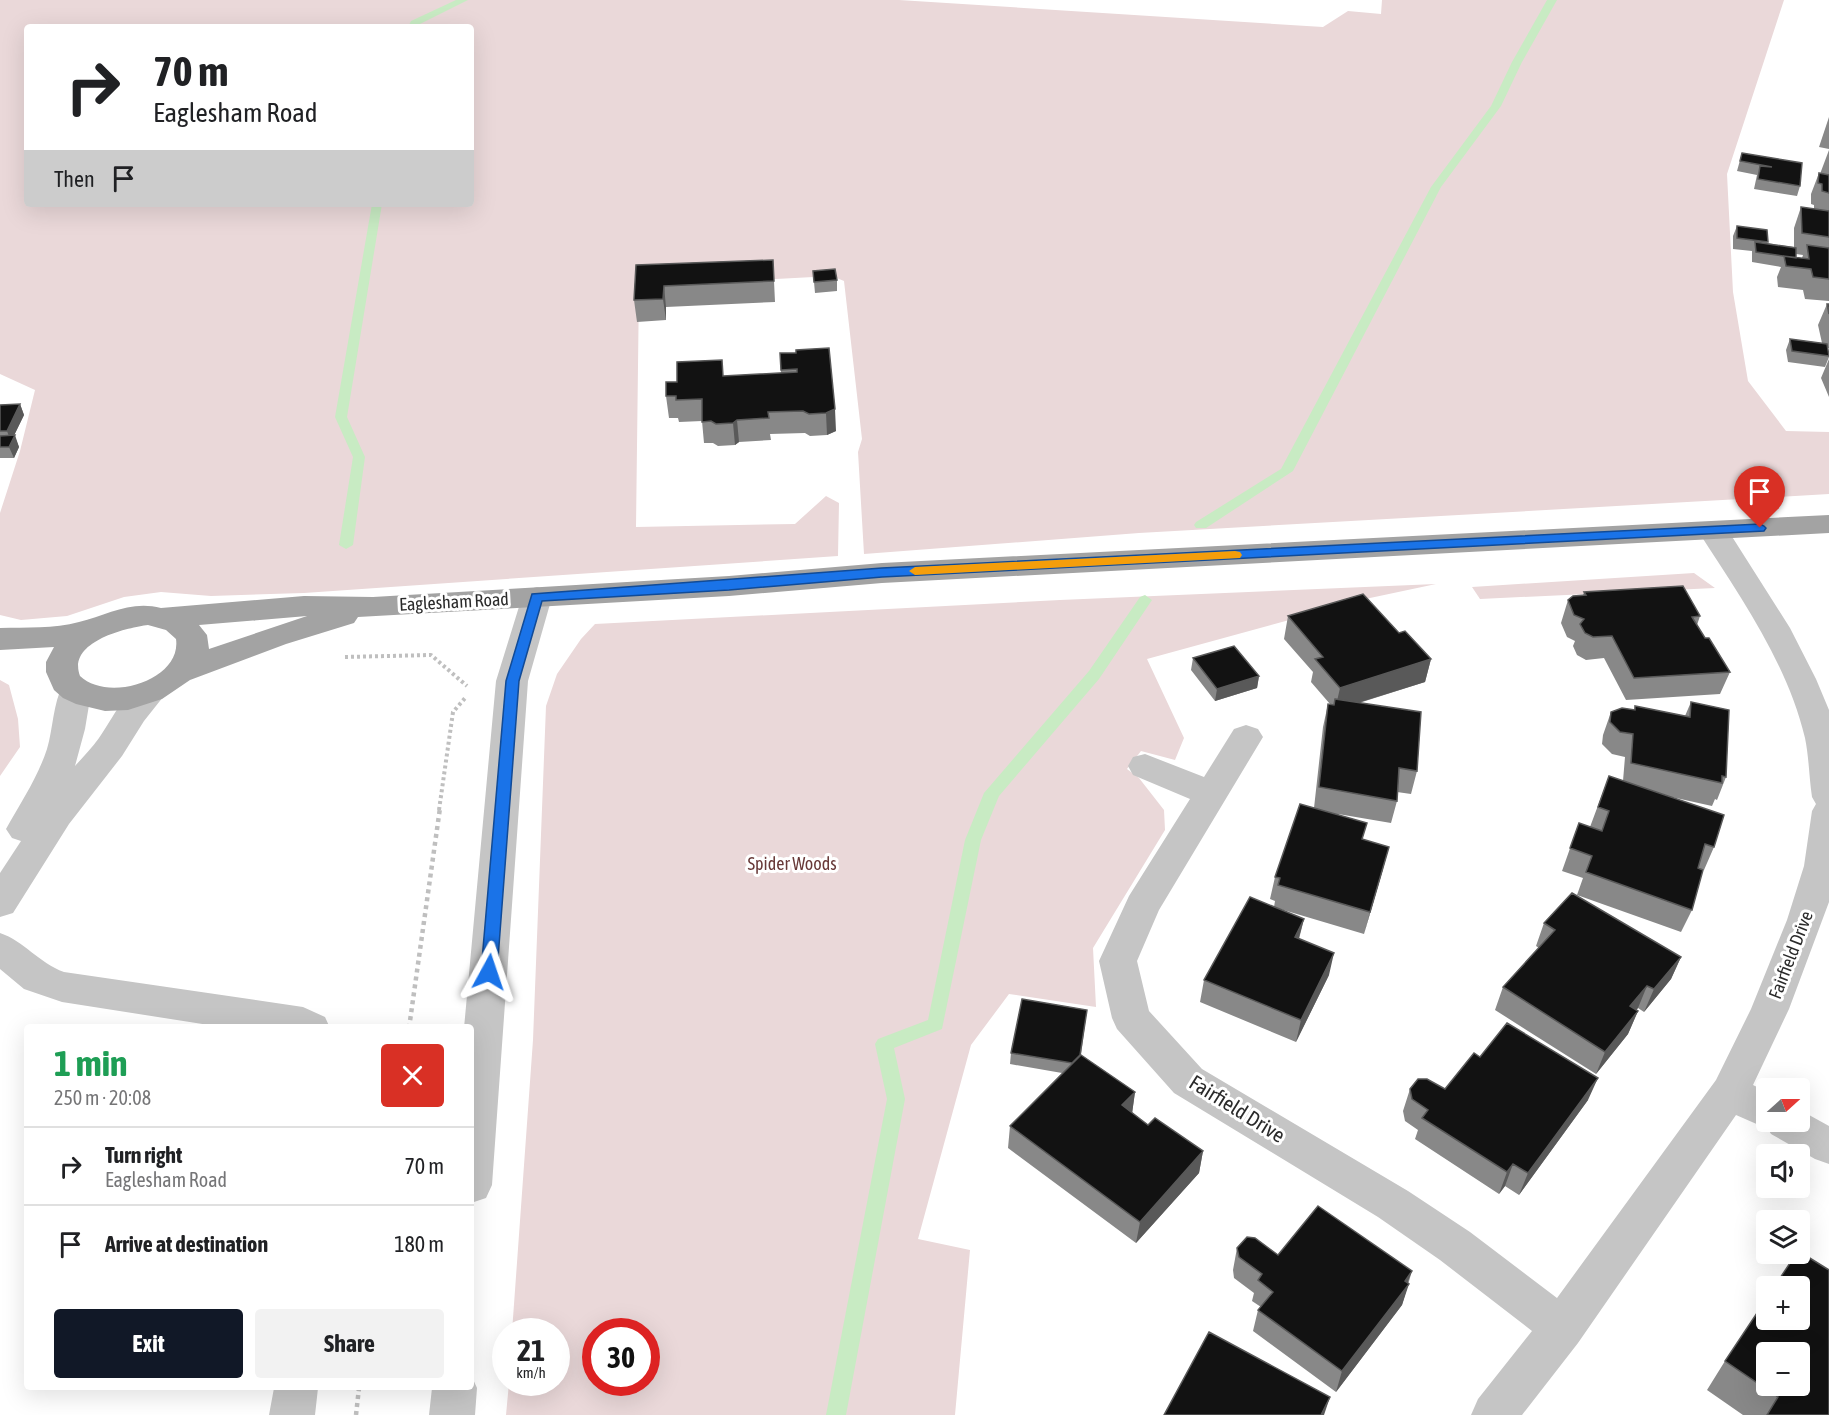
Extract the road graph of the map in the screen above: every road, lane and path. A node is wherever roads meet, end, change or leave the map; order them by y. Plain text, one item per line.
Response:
1 (1829, 524) edge
2 (1713, 531) junction
3 (537, 597) junction
4 (373, 607) junction
5 (166, 617) junction
6 (90, 631) junction
7 (0, 640) edge
8 (337, 657) dead end
9 (183, 670) junction
10 (68, 681) junction
11 (152, 692) junction
12 (1825, 736) edge
13 (1246, 738) dead end
14 (1145, 766) dead end
15 (1210, 793) junction
16 (1829, 797) edge
17 (1829, 811) edge
18 (0, 862) edge
19 (0, 903) edge
20 (1817, 923) edge
21 (0, 948) edge
22 (305, 1024) edge
23 (411, 1024) edge
24 (1730, 1092) junction
25 (1756, 1106) edge
26 (1803, 1132) edge
27 (1829, 1146) edge
28 (474, 1148) edge
29 (1562, 1328) junction
30 (296, 1390) edge
31 (359, 1390) edge
32 (454, 1390) edge
33 (292, 1415) edge
34 (356, 1415) edge
35 (452, 1415) edge
36 (1494, 1415) edge

1 - 2 main road, Eaglesham Road
2 - 3 main road, Eaglesham Road
2 - 12 street
3 - 4 main road, Eaglesham Road
3 - 28 street
4 - 5 main road, Eaglesham Road
4 - 9 main road, Eaglesham Road
5 - 6 main road
5 - 9 main road
6 - 7 main road
6 - 10 main road
7 - 10 main road
8 - 23 path
9 - 11 main road
10 - 11 main road
10 - 18 street
11 - 19 street
12 - 16 street
13 - 15 street, Fairfield Drive
14 - 15 street
15 - 29 street, Fairfield Drive
17 - 20 street, Fairfield Drive
20 - 24 street, Fairfield Drive
21 - 22 street
24 - 25 street
24 - 29 street, Fairfield Drive
26 - 27 street
29 - 36 street, Fairfield Drive
30 - 33 street
31 - 34 path
32 - 35 street

